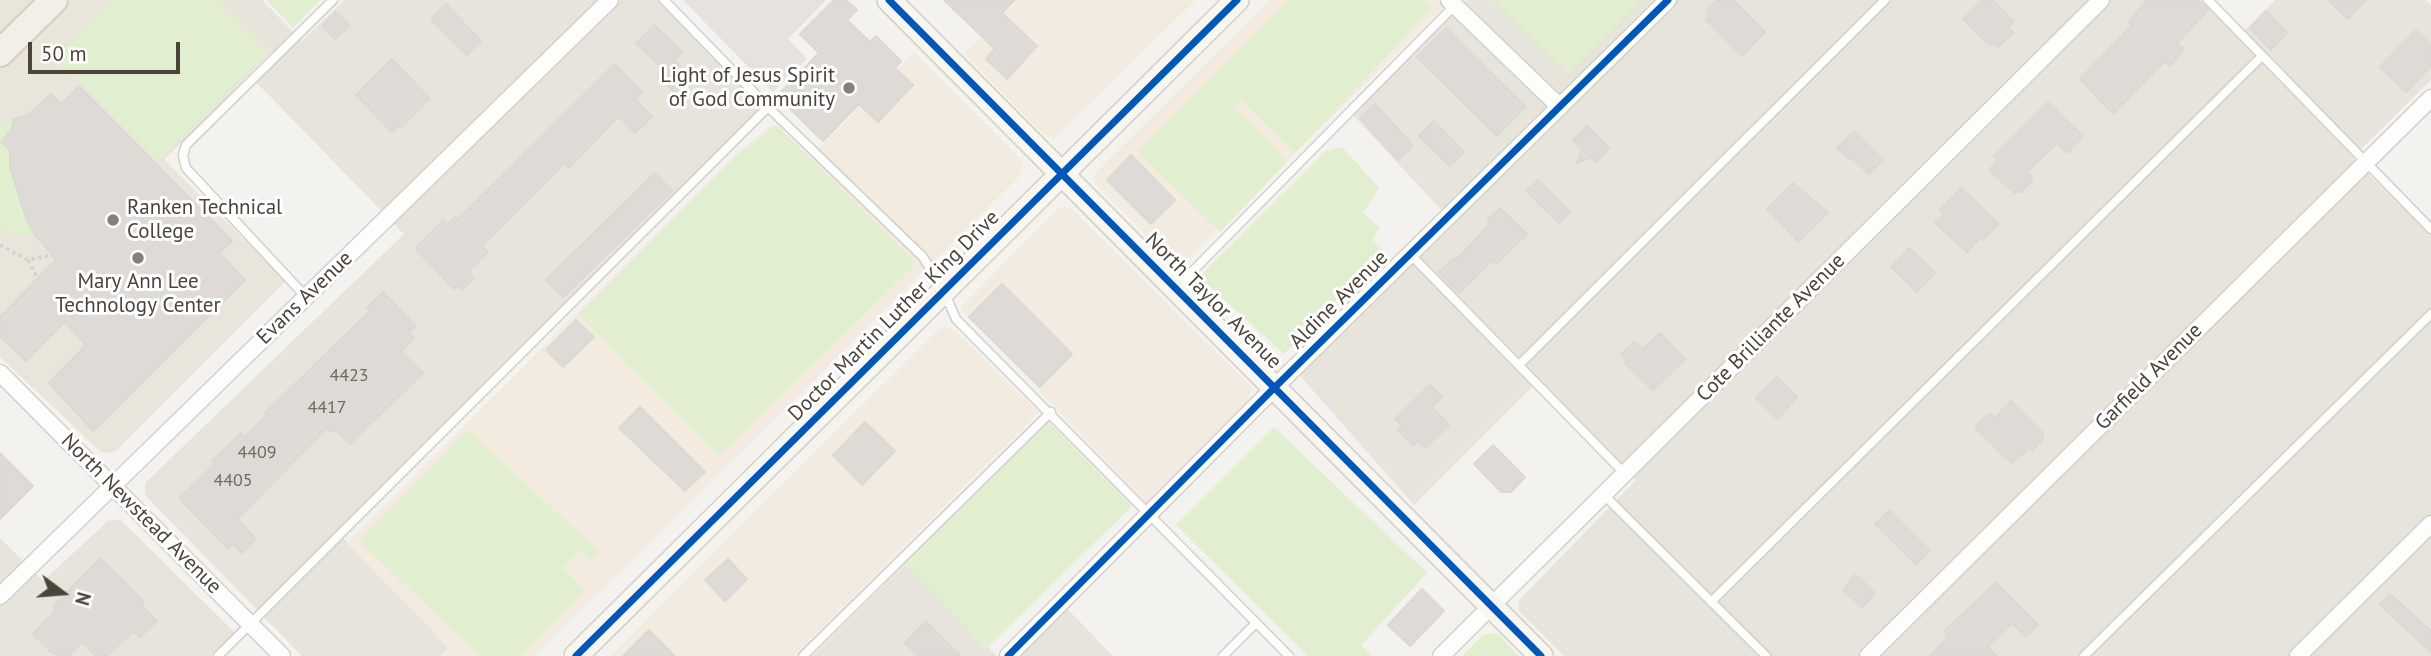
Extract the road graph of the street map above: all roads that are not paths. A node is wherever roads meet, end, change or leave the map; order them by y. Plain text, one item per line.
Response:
1 (54, 0) edge
2 (333, 0) edge
3 (610, 0) edge
4 (664, 0) edge
5 (889, 0) edge
6 (1237, 0) edge
7 (1668, 0) edge
8 (1885, 0) edge
9 (2101, 0) edge
10 (2208, 0) edge
11 (1454, 2) edge
12 (0, 54) edge
13 (2262, 56) junction
14 (2431, 98) edge
15 (768, 107) junction
16 (1560, 107) junction
17 (2365, 163) junction
18 (1062, 173) junction
19 (2431, 229) edge
20 (1410, 254) junction
21 (1176, 288) junction
22 (944, 291) junction
23 (306, 297) junction
24 (2431, 314) edge
25 (1518, 365) junction
26 (0, 373) edge
27 (1275, 388) junction
28 (1051, 412) junction
29 (1625, 474) junction
30 (113, 486) junction
31 (1604, 495) junction
32 (1149, 516) junction
33 (2431, 524) edge
34 (0, 596) edge
35 (1711, 602) junction
36 (1492, 606) junction
37 (1256, 623) junction
38 (250, 624) junction
39 (218, 656) edge
40 (282, 656) edge
41 (576, 656) edge
42 (803, 656) edge
43 (1008, 656) edge
44 (1223, 656) edge
45 (1289, 656) edge
46 (1441, 656) edge
47 (1541, 656) edge
48 (1766, 656) edge
49 (1868, 656) edge
50 (2084, 656) edge
51 (2298, 656) edge

1 - 12 main road
2 - 23 lane
3 - 23 street, Evans Avenue
4 - 15 lane
5 - 18 street, North Taylor Avenue
6 - 18 street, Doctor Martin Luther King Drive
7 - 16 street, Aldine Avenue
8 - 25 lane
9 - 29 street, Cote Brilliante Avenue
10 - 13 lane
11 - 16 street
11 - 21 lane
13 - 17 lane
13 - 35 lane
14 - 17 street, Garfield Avenue
15 - 22 lane
15 - 38 lane
16 - 20 street, Aldine Avenue
17 - 19 lane
17 - 49 street, Garfield Avenue
18 - 21 street, North Taylor Avenue
18 - 22 street, Doctor Martin Luther King Drive
20 - 25 lane
20 - 27 street, Aldine Avenue
21 - 27 street, North Taylor Avenue
22 - 28 lane
22 - 41 street, Doctor Martin Luther King Drive
23 - 30 street, Evans Avenue
24 - 50 lane
25 - 29 lane
26 - 30 street, North Newstead Avenue
27 - 32 street, Aldine Avenue
27 - 36 street, North Taylor Avenue
28 - 32 lane
28 - 42 lane
29 - 31 street, Cote Brilliante Avenue
30 - 34 street, Evans Avenue
30 - 38 street, North Newstead Avenue
31 - 35 lane
31 - 36 street, Cote Brilliante Avenue
32 - 37 lane
32 - 43 street, Aldine Avenue
33 - 51 street
35 - 48 lane
36 - 46 street, Cote Brilliante Avenue
36 - 47 street, North Taylor Avenue
37 - 44 lane
37 - 45 lane
38 - 39 lane
38 - 40 street, North Newstead Avenue

